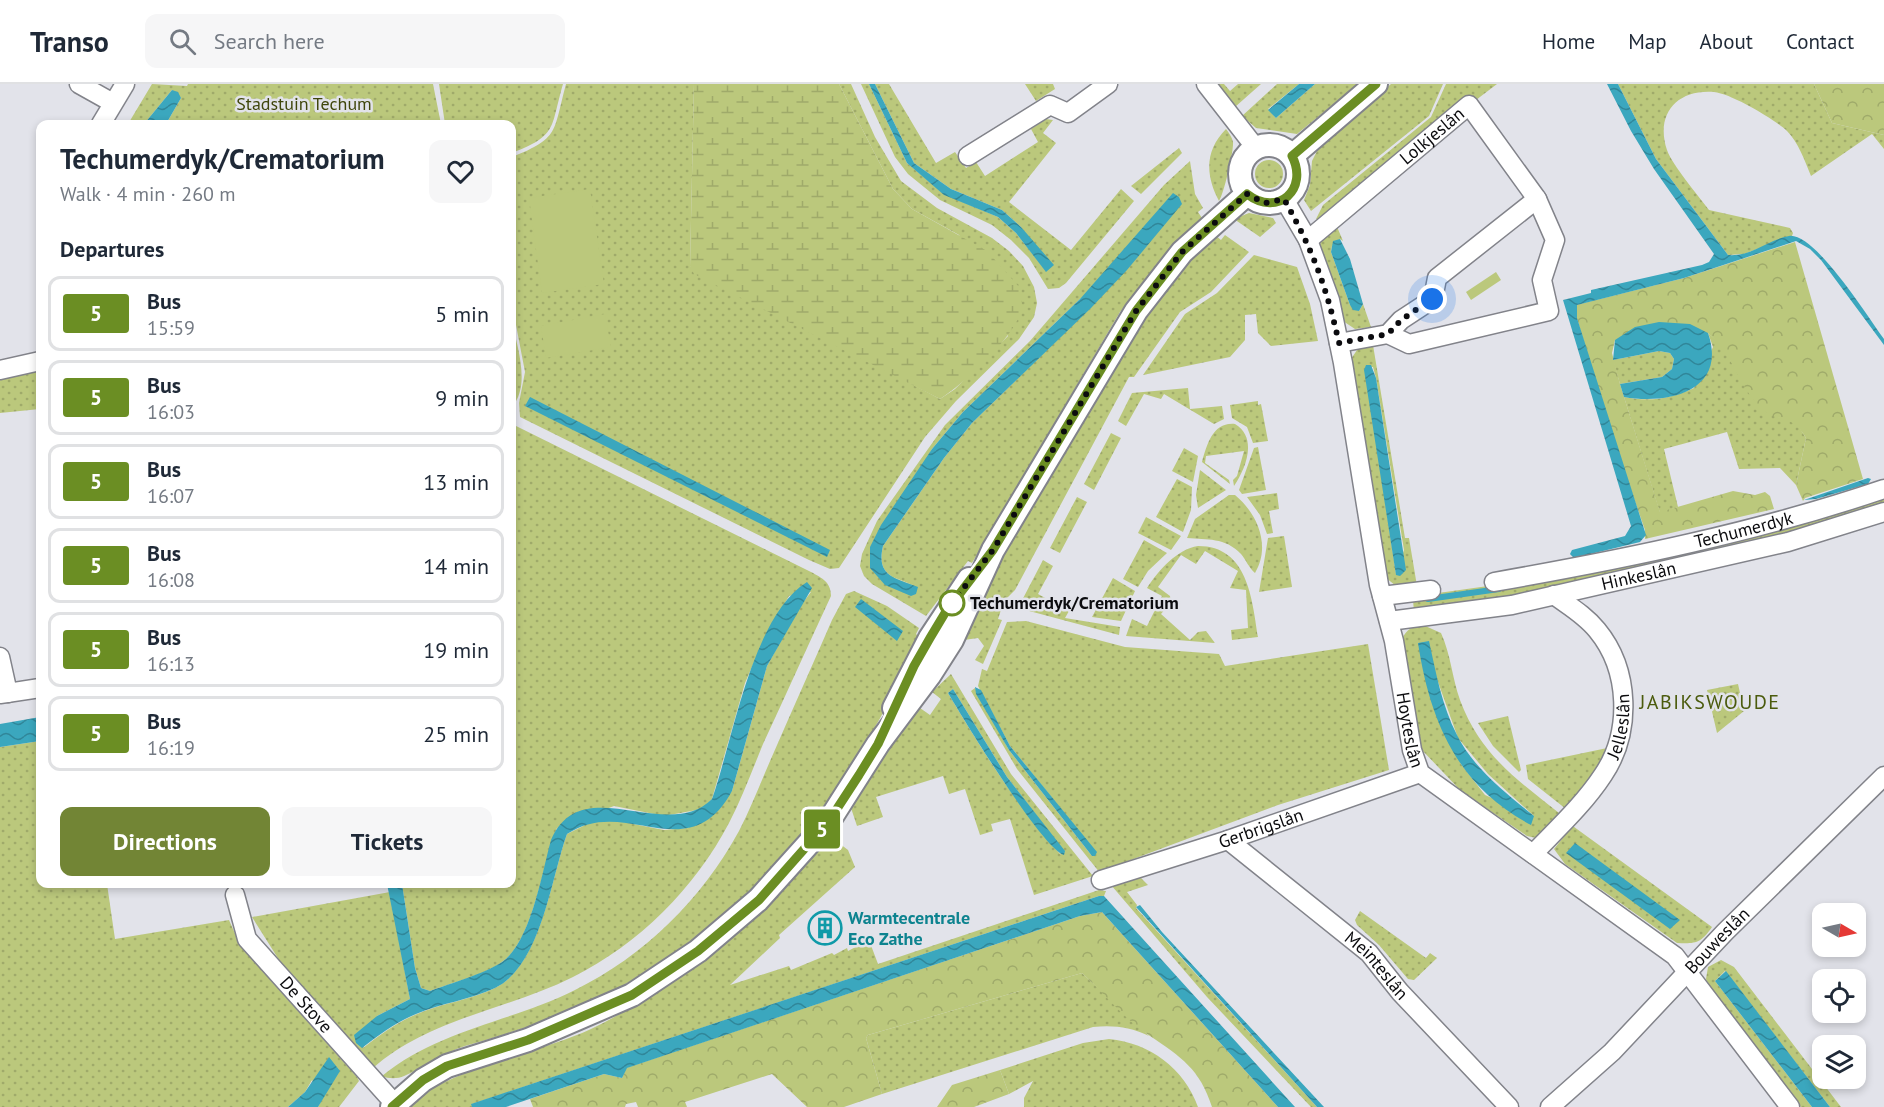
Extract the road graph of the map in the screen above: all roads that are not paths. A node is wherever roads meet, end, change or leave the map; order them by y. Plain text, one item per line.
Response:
1 (79, 84) edge
2 (125, 84) edge
3 (1108, 84) edge
4 (1206, 84) edge
5 (1376, 84) edge
6 (113, 104) junction
7 (103, 120) edge
8 (1255, 147) junction
9 (968, 156) dead end
10 (1292, 156) junction
11 (1247, 194) junction
12 (1284, 199) junction
13 (1537, 199) junction
14 (1308, 240) junction
15 (1388, 334) junction
16 (1339, 343) junction
17 (36, 361) edge
18 (0, 370) edge
19 (1884, 489) edge
20 (1884, 512) edge
21 (1494, 582) dead end
22 (1431, 590) dead end
23 (1554, 595) junction
24 (1382, 596) junction
25 (1389, 621) junction
26 (0, 657) edge
27 (36, 689) edge
28 (4, 694) edge
29 (1420, 773) junction
30 (1884, 776) edge
31 (1228, 840) junction
32 (1533, 854) junction
33 (1101, 880) dead end
34 (235, 895) dead end
35 (1687, 972) junction
36 (393, 1105) edge
37 (1509, 1107) edge
38 (1550, 1107) edge
39 (1790, 1107) edge

1 - 6 street
2 - 6 street
3 - 9 street
4 - 8 street
5 - 10 street
6 - 7 street
8 - 10 street
8 - 11 street
10 - 12 street
11 - 12 street
11 - 36 street
12 - 14 street, Hoyteslân
13 - 14 street, Lolkjeslân
13 - 15 street
13 - 15 street, Lolkjeslân
14 - 16 street, Hoyteslân
15 - 16 street, Lolkjeslân
16 - 24 street, Hoyteslân
17 - 18 street
19 - 21 street, Techumerdyk
20 - 23 street, Hinkeslân
22 - 24 street
23 - 25 street, Hinkeslân
23 - 32 street, Jelleslân
24 - 25 street, Hoyteslân
25 - 29 street, Hoyteslân
26 - 28 street
27 - 28 street
29 - 31 street, Gerbrigslân
29 - 32 street, Hoyteslân
30 - 35 street, Bouweslân
31 - 33 street, Gerbrigslân
31 - 37 street, Meinteslân
32 - 35 street, Hoyteslân
34 - 36 street, De Stove
35 - 38 street, Bouweslân
35 - 39 street, Hoyteslân

